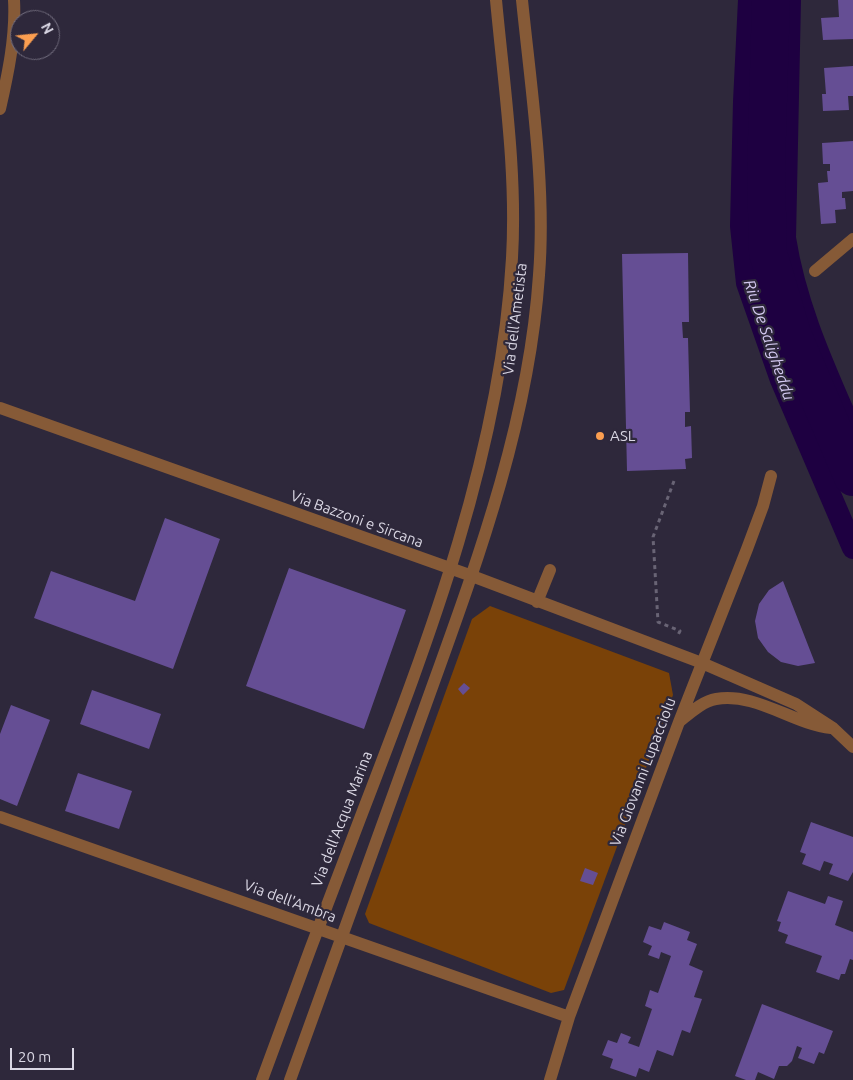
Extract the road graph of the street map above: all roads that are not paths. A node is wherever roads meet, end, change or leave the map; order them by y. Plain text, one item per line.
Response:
1 (14, 0) edge
2 (496, 0) edge
3 (522, 0) edge
4 (0, 109) edge
5 (853, 239) edge
6 (815, 271) dead end
7 (0, 408) edge
8 (771, 476) dead end
9 (449, 569) junction
10 (550, 570) dead end
11 (472, 576) junction
12 (537, 602) junction
13 (702, 664) junction
14 (679, 722) junction
15 (833, 728) junction
16 (853, 747) edge
17 (0, 817) edge
18 (317, 927) junction
19 (342, 937) junction
20 (569, 1017) junction
21 (262, 1080) edge
22 (290, 1080) edge
23 (550, 1080) edge

1 - 4 street
2 - 9 street, Via dell'Ametista
3 - 11 street, Via dell'Ametista
5 - 6 street
7 - 9 street, Via Bazzoni e Sircana
8 - 13 street, Via Giovanni Lupacciolu
9 - 11 street, Via Bazzoni e Sircana
9 - 18 street, Via dell'Acqua Marina
10 - 12 street
11 - 12 street, Via Bazzoni e Sircana
11 - 19 street
12 - 13 street, Via Bazzoni e Sircana
13 - 14 street, Via Giovanni Lupacciolu
13 - 15 street, Via Bazzoni e Sircana
14 - 15 street
14 - 20 street, Via Giovanni Lupacciolu
15 - 16 street, Via Bazzoni e Sircana
17 - 18 street, Via dell'Ambra
18 - 19 street, Via dell'Ambra
18 - 21 street, Via dell'Acqua Marina
19 - 20 street, Via dell'Ambra
19 - 22 street
20 - 23 street, Via Giovanni Lupacciolu

